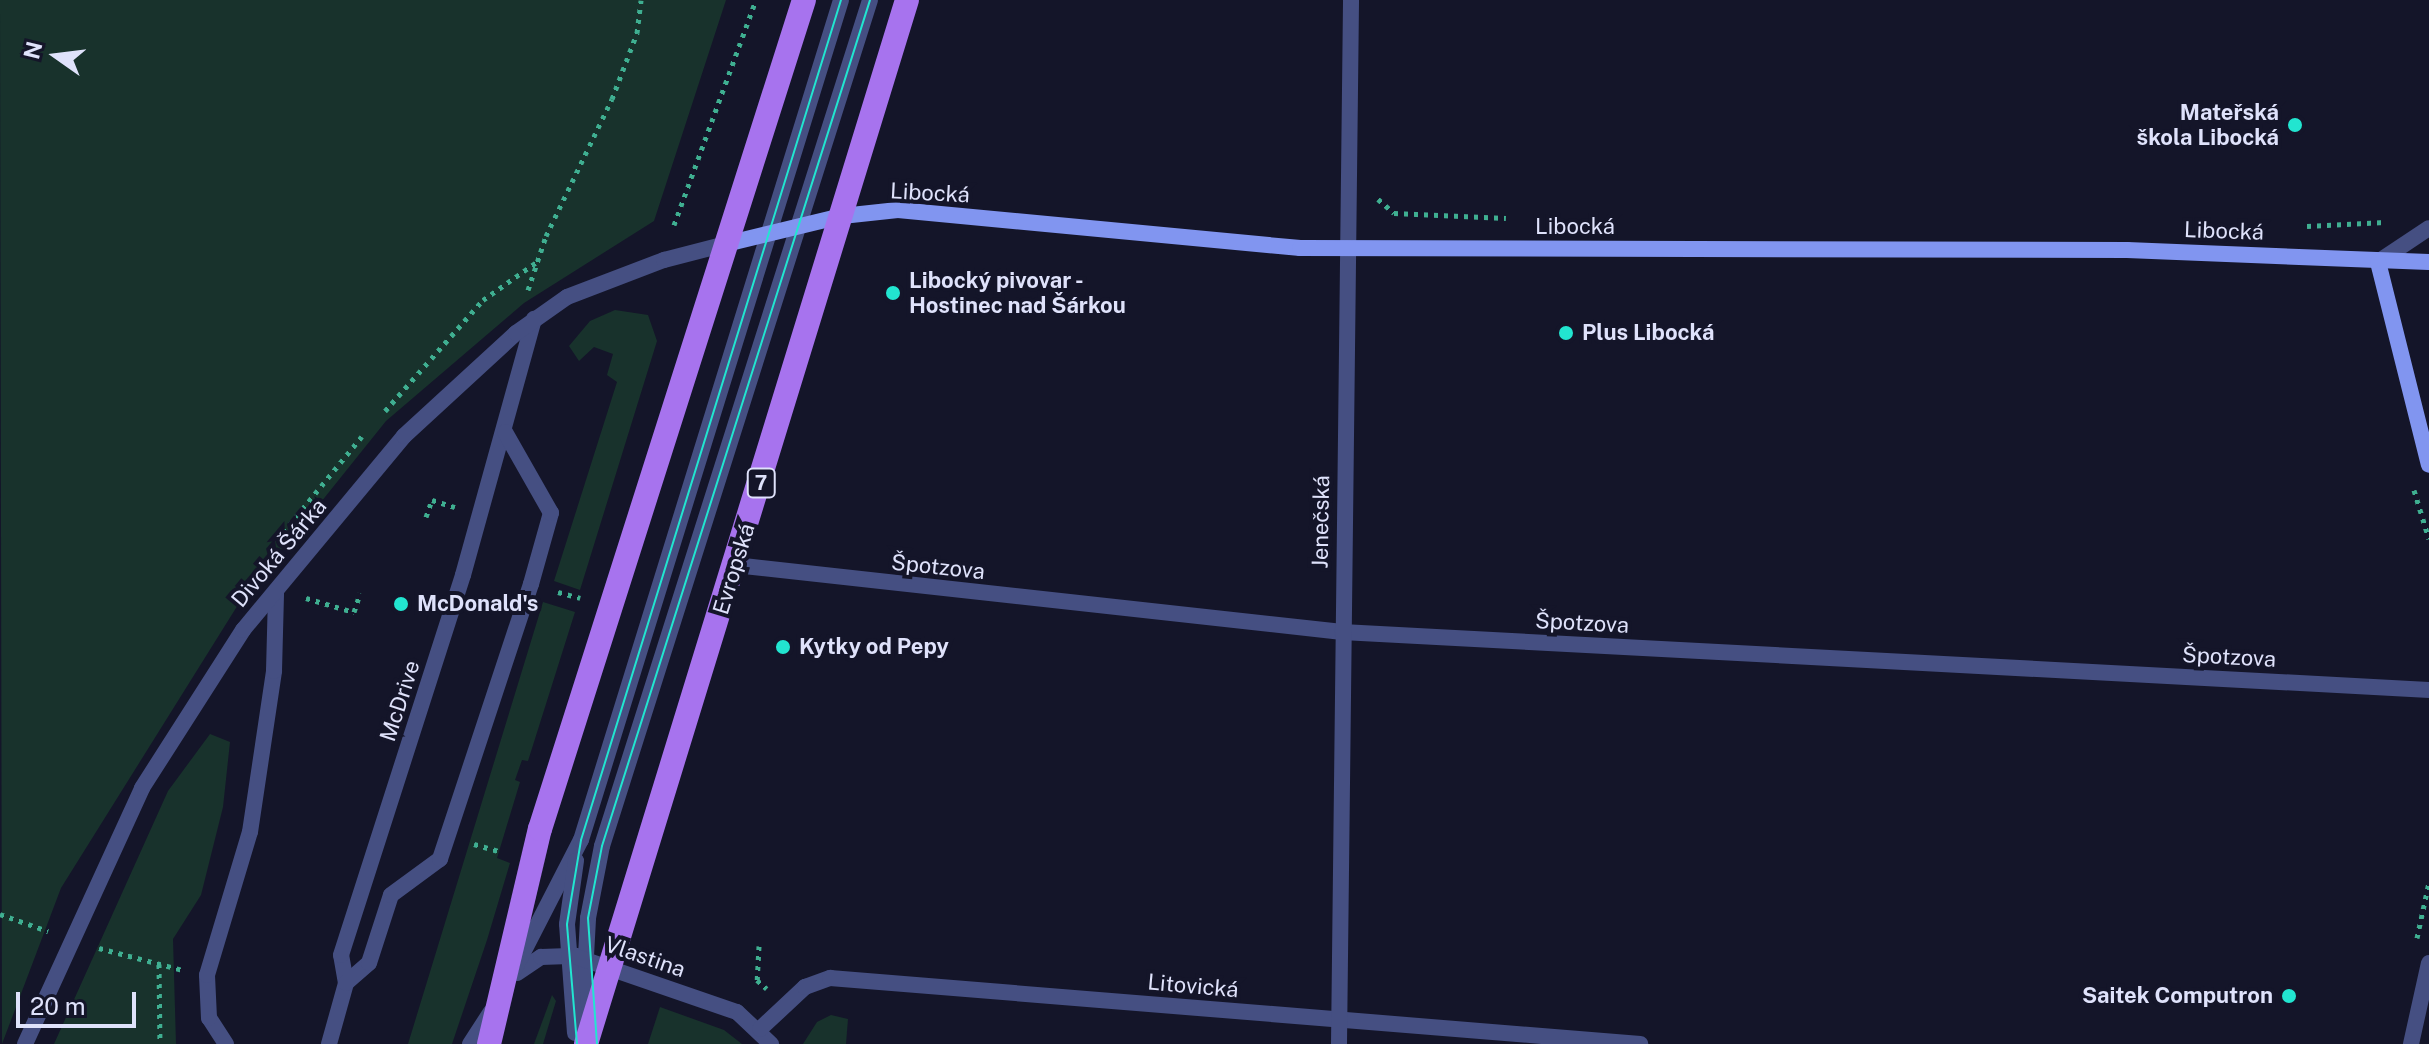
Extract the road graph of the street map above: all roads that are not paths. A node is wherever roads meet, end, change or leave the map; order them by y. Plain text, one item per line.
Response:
1 (804, 0) edge
2 (841, 0) edge
3 (870, 0) edge
4 (907, 0) edge
5 (1351, 0) edge
6 (842, 216) junction
7 (798, 226) junction
8 (2429, 228) edge
9 (768, 234) junction
10 (726, 244) junction
11 (1346, 248) junction
12 (2378, 262) junction
13 (2429, 262) edge
14 (534, 319) junction
15 (505, 432) junction
16 (2429, 465) edge
17 (735, 565) junction
18 (276, 592) junction
19 (1342, 632) junction
20 (2429, 690) edge
21 (581, 840) junction
22 (585, 960) junction
23 (2429, 963) edge
24 (346, 983) junction
25 (504, 991) junction
26 (593, 1018) junction
27 (1339, 1020) junction
28 (760, 1029) junction
29 (25, 1044) edge
30 (226, 1044) edge
31 (329, 1044) edge
32 (470, 1044) edge
33 (489, 1044) edge
34 (581, 1044) edge
35 (597, 1044) edge
36 (771, 1044) edge
37 (1339, 1044) edge
38 (1640, 1044) edge
39 (2411, 1044) edge

1 - 10 main road
2 - 9 street
3 - 7 street
4 - 6 main road, Evropská / 7
5 - 11 street, Jenečská
6 - 7 street, Libocká
6 - 11 street, Libocká
6 - 17 main road, Evropská / 7
7 - 9 street, Libocká
7 - 22 street
8 - 12 street
9 - 10 street, Libocká
9 - 21 street
10 - 14 street, Divoká Šárka
10 - 25 main road
11 - 12 street, Libocká
11 - 19 street, Jenečská
12 - 13 street, Libocká
12 - 16 street
14 - 15 street, McDrive
14 - 18 street, Divoká Šárka
15 - 24 street, McDrive
15 - 24 street
17 - 19 street, Špotzova
17 - 22 main road, Evropská / 7
18 - 29 street, Divoká Šárka
18 - 30 street
19 - 20 street, Špotzova
19 - 27 street, Jenečská
21 - 22 street
21 - 25 street
22 - 25 street
22 - 26 main road, Evropská / 7
22 - 28 street, Vlastina
22 - 34 street
23 - 39 street
24 - 31 street
25 - 32 street
25 - 33 main road
26 - 34 main road, Evropská / 7
26 - 35 street
27 - 28 street, Litovická
27 - 37 street, Jenečská
27 - 38 street, Litovická
28 - 36 street, Vlastina

